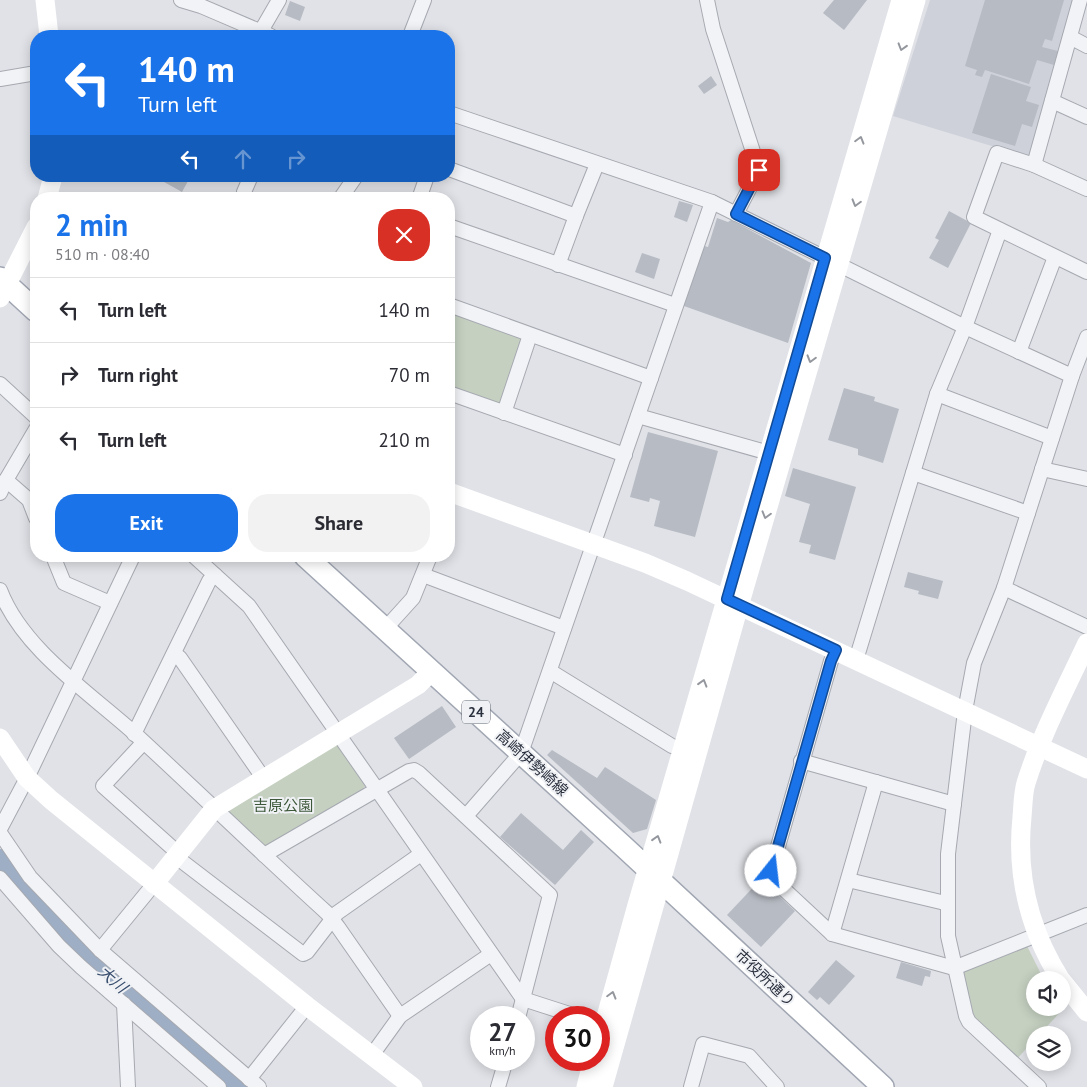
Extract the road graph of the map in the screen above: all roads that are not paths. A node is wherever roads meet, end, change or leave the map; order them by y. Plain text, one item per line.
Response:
1 (45, 0) edge
2 (181, 0) edge
3 (279, 0) edge
4 (424, 0) edge
5 (707, 0) edge
6 (901, 0) edge
7 (916, 0) edge
8 (1080, 0) edge
9 (202, 3) edge
10 (48, 30) edge
11 (258, 30) edge
12 (268, 30) edge
13 (412, 30) edge
14 (1070, 38) junction
15 (1087, 46) edge
16 (30, 74) edge
17 (0, 79) edge
18 (1052, 101) junction
19 (455, 117) edge
20 (1087, 117) edge
21 (597, 164) junction
22 (1034, 165) junction
23 (455, 171) edge
24 (1087, 189) edge
25 (712, 202) junction
26 (736, 214) junction
27 (576, 216) junction
28 (455, 228) edge
29 (1000, 230) junction
30 (30, 240) edge
31 (1055, 257) junction
32 (832, 261) junction
33 (558, 265) junction
34 (1087, 272) edge
35 (2, 287) edge
36 (675, 305) junction
37 (30, 307) edge
38 (455, 307) edge
39 (965, 327) junction
40 (530, 335) junction
41 (1086, 344) edge
42 (1019, 352) junction
43 (1072, 376) junction
44 (651, 378) junction
45 (0, 384) edge
46 (936, 394) junction
47 (455, 395) edge
48 (30, 412) edge
49 (504, 413) junction
50 (638, 416) junction
51 (1052, 438) junction
52 (30, 439) edge
53 (769, 453) junction
54 (625, 455) junction
55 (1042, 469) junction
56 (913, 473) junction
57 (1087, 479) edge
58 (6, 480) junction
59 (0, 493) edge
60 (455, 498) edge
61 (30, 503) edge
62 (1028, 513) junction
63 (594, 544) junction
64 (55, 562) edge
65 (130, 562) edge
66 (201, 562) edge
67 (312, 562) edge
68 (428, 562) edge
69 (215, 575) junction
70 (423, 575) junction
71 (1004, 588) junction
72 (0, 590) edge
73 (733, 602) junction
74 (110, 603) junction
75 (3, 608) edge
76 (1087, 627) edge
77 (564, 628) junction
78 (386, 629) junction
79 (1087, 643) edge
80 (836, 650) junction
81 (175, 654) junction
82 (856, 660) junction
83 (550, 671) junction
84 (432, 672) junction
85 (73, 681) junction
86 (965, 711) junction
87 (338, 734) junction
88 (0, 738) edge
89 (138, 738) junction
90 (1040, 746) junction
91 (683, 749) junction
92 (521, 753) junction
93 (802, 761) junction
94 (1087, 769) edge
95 (28, 778) junction
96 (264, 779) junction
97 (876, 782) junction
98 (377, 791) junction
99 (954, 804) junction
100 (214, 809) junction
101 (466, 816) junction
102 (0, 831) edge
103 (421, 854) junction
104 (177, 855) junction
105 (264, 855) junction
106 (654, 875) junction
107 (0, 878) edge
108 (848, 880) junction
109 (154, 884) junction
110 (948, 903) junction
111 (1087, 915) edge
112 (332, 920) junction
113 (832, 934) junction
114 (1038, 935) junction
115 (100, 950) junction
116 (491, 954) junction
117 (954, 968) junction
118 (1057, 971) edge
119 (1071, 992) edge
120 (523, 999) junction
121 (124, 1004) junction
122 (306, 1006) junction
123 (521, 1006) edge
124 (545, 1006) edge
125 (607, 1006) edge
126 (1087, 1012) edge
127 (400, 1016) junction
128 (372, 1055) junction
129 (503, 1071) edge
130 (590, 1071) edge
131 (254, 1083) edge
132 (128, 1087) edge
133 (219, 1087) edge
134 (413, 1087) edge
135 (498, 1087) edge
136 (586, 1087) edge
137 (603, 1087) edge
138 (691, 1087) edge
139 (777, 1087) edge
140 (883, 1087) edge
141 (1039, 1087) edge

1 - 10 street
2 - 9 street
3 - 12 street
4 - 13 street
5 - 26 street
32 -> 6 street
7 -> 32 street
8 - 14 street
9 - 11 street
14 - 15 street
14 - 18 street
16 - 17 street
18 - 20 street
18 - 22 street
19 - 21 street
21 - 25 street
21 - 27 street
22 - 24 street
22 - 29 street
23 - 27 street
25 - 26 street
25 - 36 street
26 - 32 street
27 - 33 street
28 - 33 street
29 - 31 street
29 - 39 street
30 - 35 street
31 - 34 street
31 - 42 street
32 - 39 street
32 - 53 street
32 -> 73 street
33 - 36 street
35 - 37 main road
36 - 44 street
38 - 40 street
39 - 42 street
39 - 46 street
40 - 44 street
40 - 49 street
41 - 43 street
42 - 43 street
43 - 51 street
44 - 50 street
45 - 48 street
46 - 51 street
46 - 56 street
47 - 49 street
49 - 54 street
50 - 53 street
50 - 54 street
51 - 55 street
52 - 58 street
53 - 73 street
54 - 63 street
55 - 57 street
55 - 62 street
56 - 62 street
56 - 82 street
58 - 59 street
58 - 61 street
60 - 63 street
62 - 71 street
63 - 73 street
63 - 77 street
64 - 74 street
65 - 74 street
66 - 69 street
67 - 78 main road, 高崎伊勢崎線 / 24
68 - 70 street
69 - 81 street
69 - 87 street
70 - 77 street
70 - 78 street
71 - 76 street
71 - 86 street
72 - 75 street
73 - 80 street
91 -> 73 street
73 - 106 street
74 - 85 street
75 - 85 street
77 - 83 street
78 - 84 main road, 高崎伊勢崎線 / 24
79 - 90 street
80 - 82 street
80 - 93 street
81 - 89 street
81 - 96 street
82 - 86 street
83 - 91 street
83 - 92 street
84 - 87 street
84 - 92 main road, 高崎伊勢崎線 / 24
85 - 89 street
85 - 95 street
86 - 90 street
86 - 99 street
87 - 96 street
87 - 98 street
88 - 95 street
89 - 100 street
89 - 104 street
90 - 94 street
90 - 114 street
106 -> 91 street
92 - 101 street
92 - 106 main road, 高崎伊勢崎線 / 24
93 - 97 street
93 - 113 street
95 - 102 street
95 - 109 street
96 - 100 street
97 - 99 street
97 - 108 street
98 - 101 street
98 - 103 street
98 - 105 street
99 - 110 street
100 - 104 street
100 - 105 street
101 - 120 street
102 - 115 street
103 - 112 street
103 - 116 street
104 - 109 street
104 - 112 street
105 - 112 street
125 -> 106 street
106 - 137 street
106 - 140 main road, 市役所通り / 24
107 - 121 street
108 - 110 street
108 - 113 street
109 - 115 street
109 - 122 street
110 - 117 street
111 - 114 street
112 - 127 street
113 - 117 street
114 - 117 street
114 - 118 street
115 - 131 street
116 - 120 street
116 - 127 street
117 - 141 street
119 - 126 street
120 - 123 street
120 - 124 street
121 - 132 street
121 - 133 street
122 - 128 street
122 - 131 street
127 - 128 street
128 - 134 street
129 - 135 street
130 - 136 street
138 - 139 street

